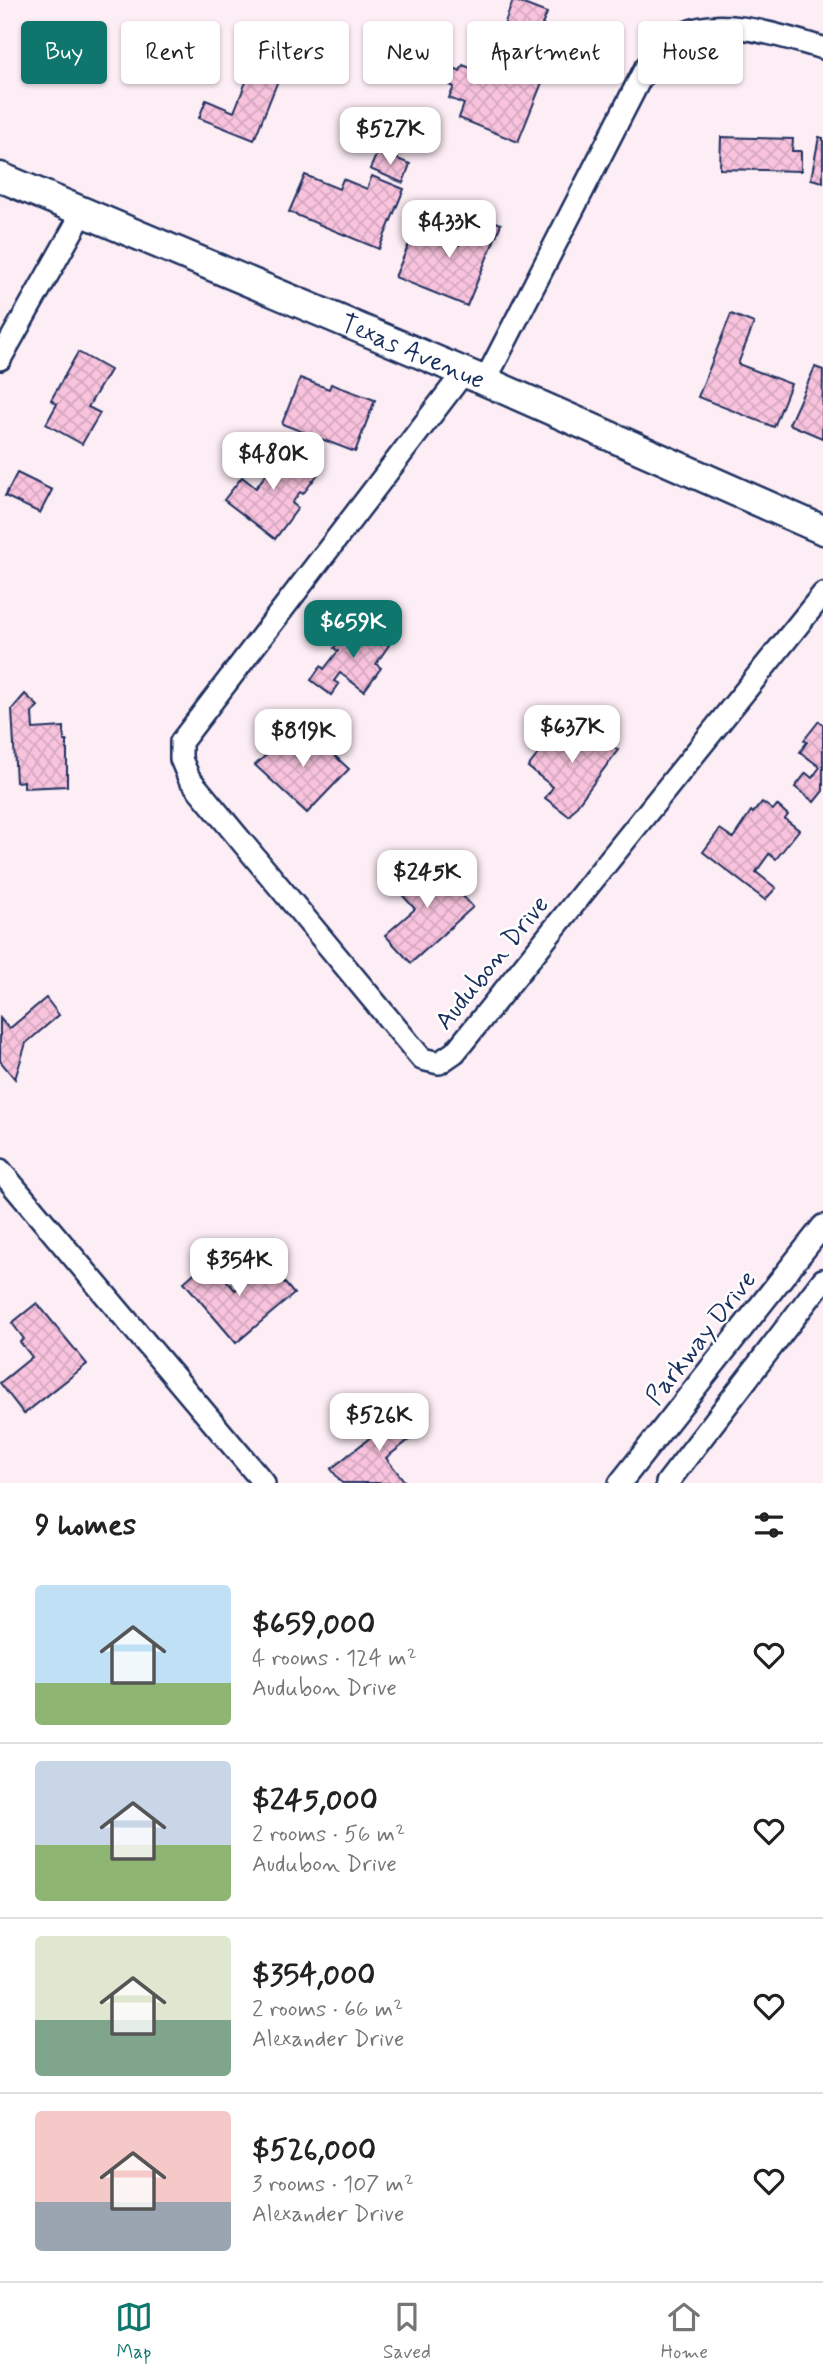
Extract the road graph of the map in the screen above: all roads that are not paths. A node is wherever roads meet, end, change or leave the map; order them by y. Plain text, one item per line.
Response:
1 (823, 48) edge
2 (0, 177) edge
3 (83, 212) junction
4 (0, 359) edge
5 (474, 377) junction
6 (823, 530) edge
7 (823, 594) edge
8 (0, 1170) edge
9 (823, 1226) edge
10 (823, 1280) edge
11 (264, 1483) edge
12 (620, 1483) edge
13 (667, 1483) edge

1 - 5 street, Audubon Drive
2 - 3 street, Texas Avenue
3 - 4 street
3 - 5 street, Texas Avenue
5 - 6 street, Texas Avenue
5 - 7 street, Audubon Drive
8 - 11 street
9 - 12 street, Parkway Drive
10 - 13 street

